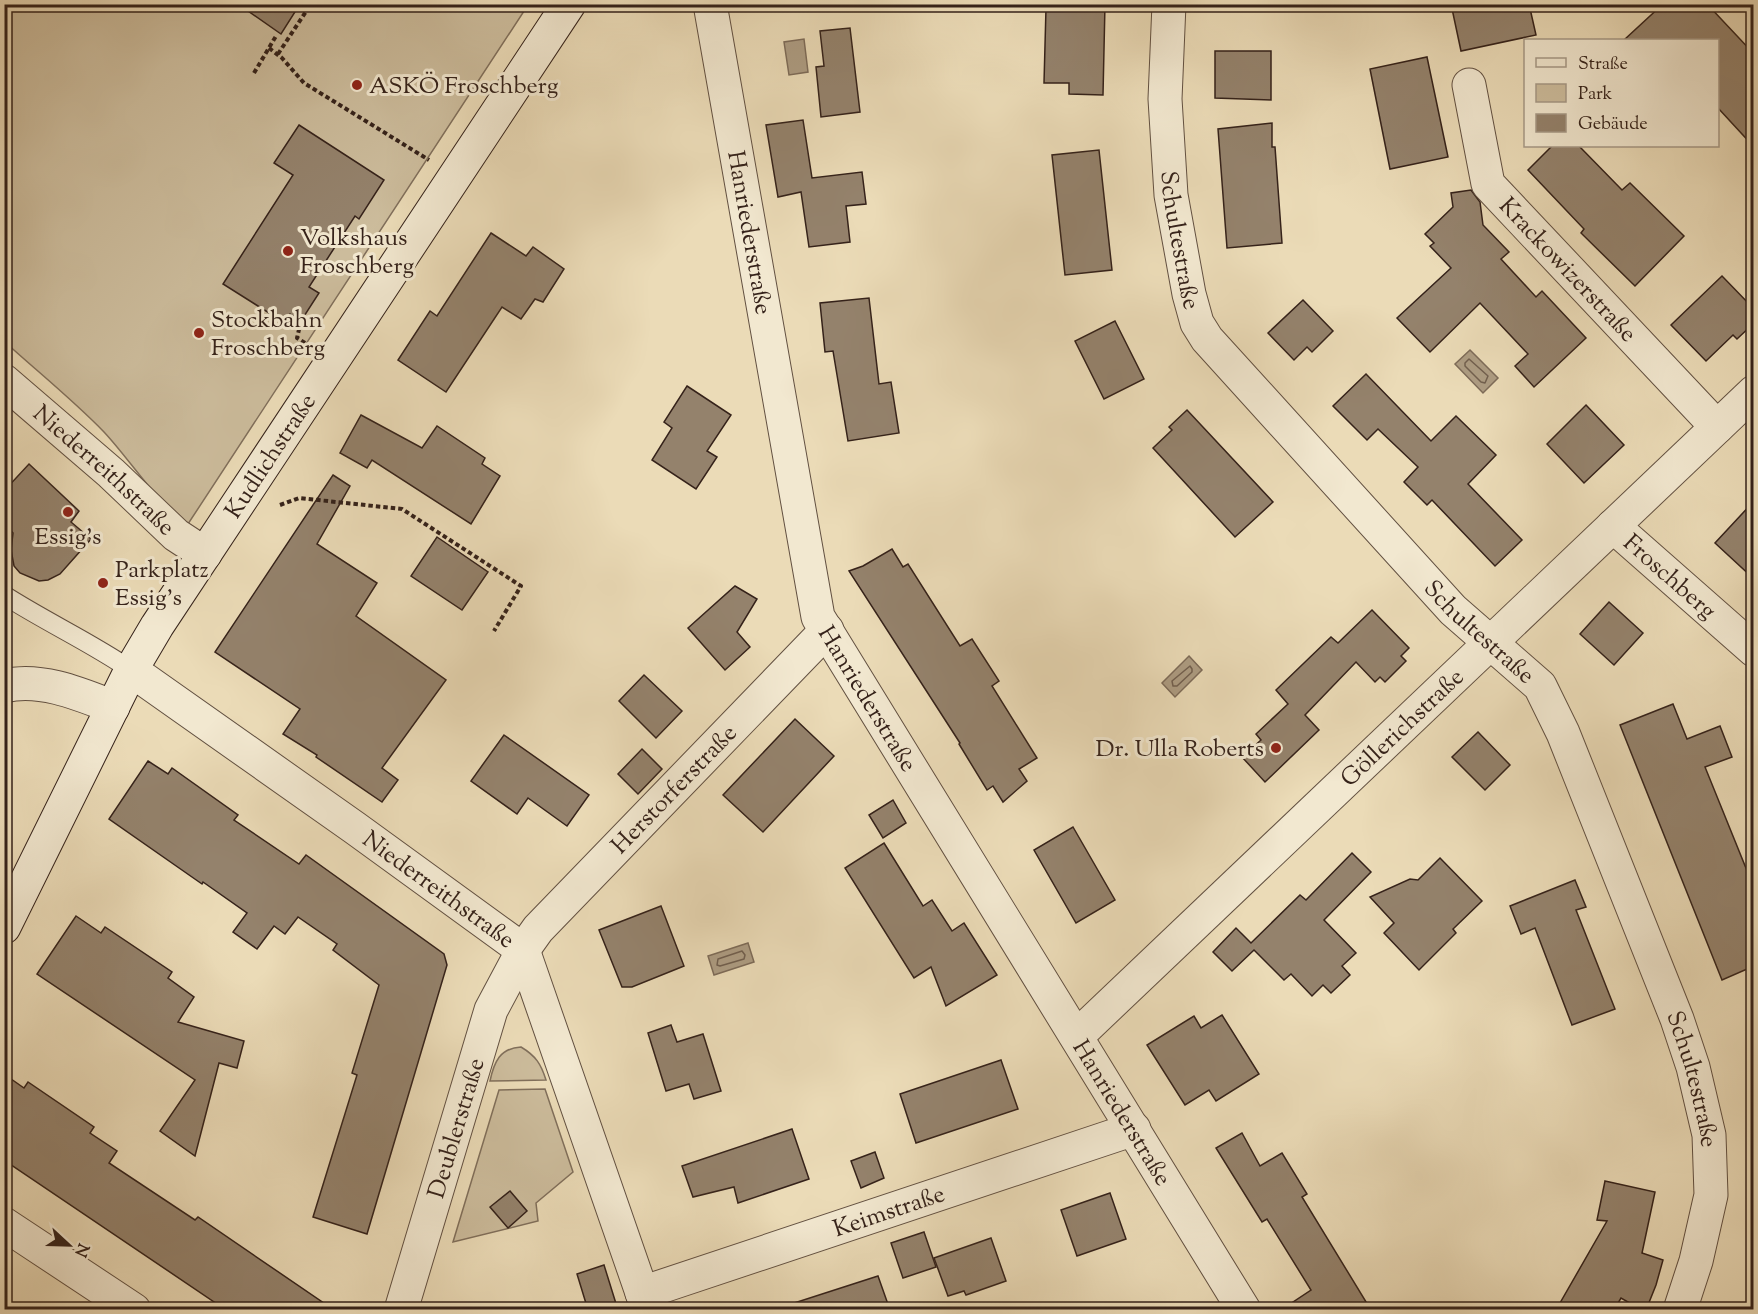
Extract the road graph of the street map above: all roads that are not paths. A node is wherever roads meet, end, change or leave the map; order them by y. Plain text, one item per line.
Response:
1 (569, 4) edge
2 (710, 4) edge
3 (1169, 4) edge
4 (1469, 85) dead end
5 (4, 381) edge
6 (1754, 392) edge
7 (1717, 427) junction
8 (1613, 526) junction
9 (205, 554) junction
10 (4, 595) edge
11 (827, 630) junction
12 (1491, 642) junction
13 (1754, 650) edge
14 (131, 670) junction
15 (4, 686) edge
16 (113, 707) junction
17 (4, 927) edge
18 (523, 950) junction
19 (1077, 1036) junction
20 (1134, 1129) junction
21 (4, 1224) edge
22 (645, 1301) edge
23 (134, 1310) edge
24 (401, 1310) edge
25 (1244, 1310) edge
26 (1680, 1310) edge

1 - 9 street, Kudlichstraße
2 - 11 street, Hanriederstraße
3 - 12 street, Schultestraße
4 - 7 street, Krackowizerstraße
5 - 9 street, Niederreithstraße
6 - 7 street, Göllerichstraße
7 - 8 street, Göllerichstraße
8 - 12 street, Göllerichstraße
8 - 13 street, Froschberg
9 - 14 street, Kudlichstraße
10 - 14 lane
11 - 18 street, Herstorferstraße
11 - 19 street, Hanriederstraße
12 - 19 street, Göllerichstraße
12 - 26 street, Schultestraße
14 - 16 street, Kudlichstraße
14 - 18 street, Niederreithstraße
15 - 16 street
16 - 17 street, Kudlichstraße
18 - 22 street, Niederreithstraße
18 - 24 street, Deublerstraße
19 - 20 street, Hanriederstraße
20 - 22 street, Keimstraße
20 - 25 street, Hanriederstraße
21 - 23 street

